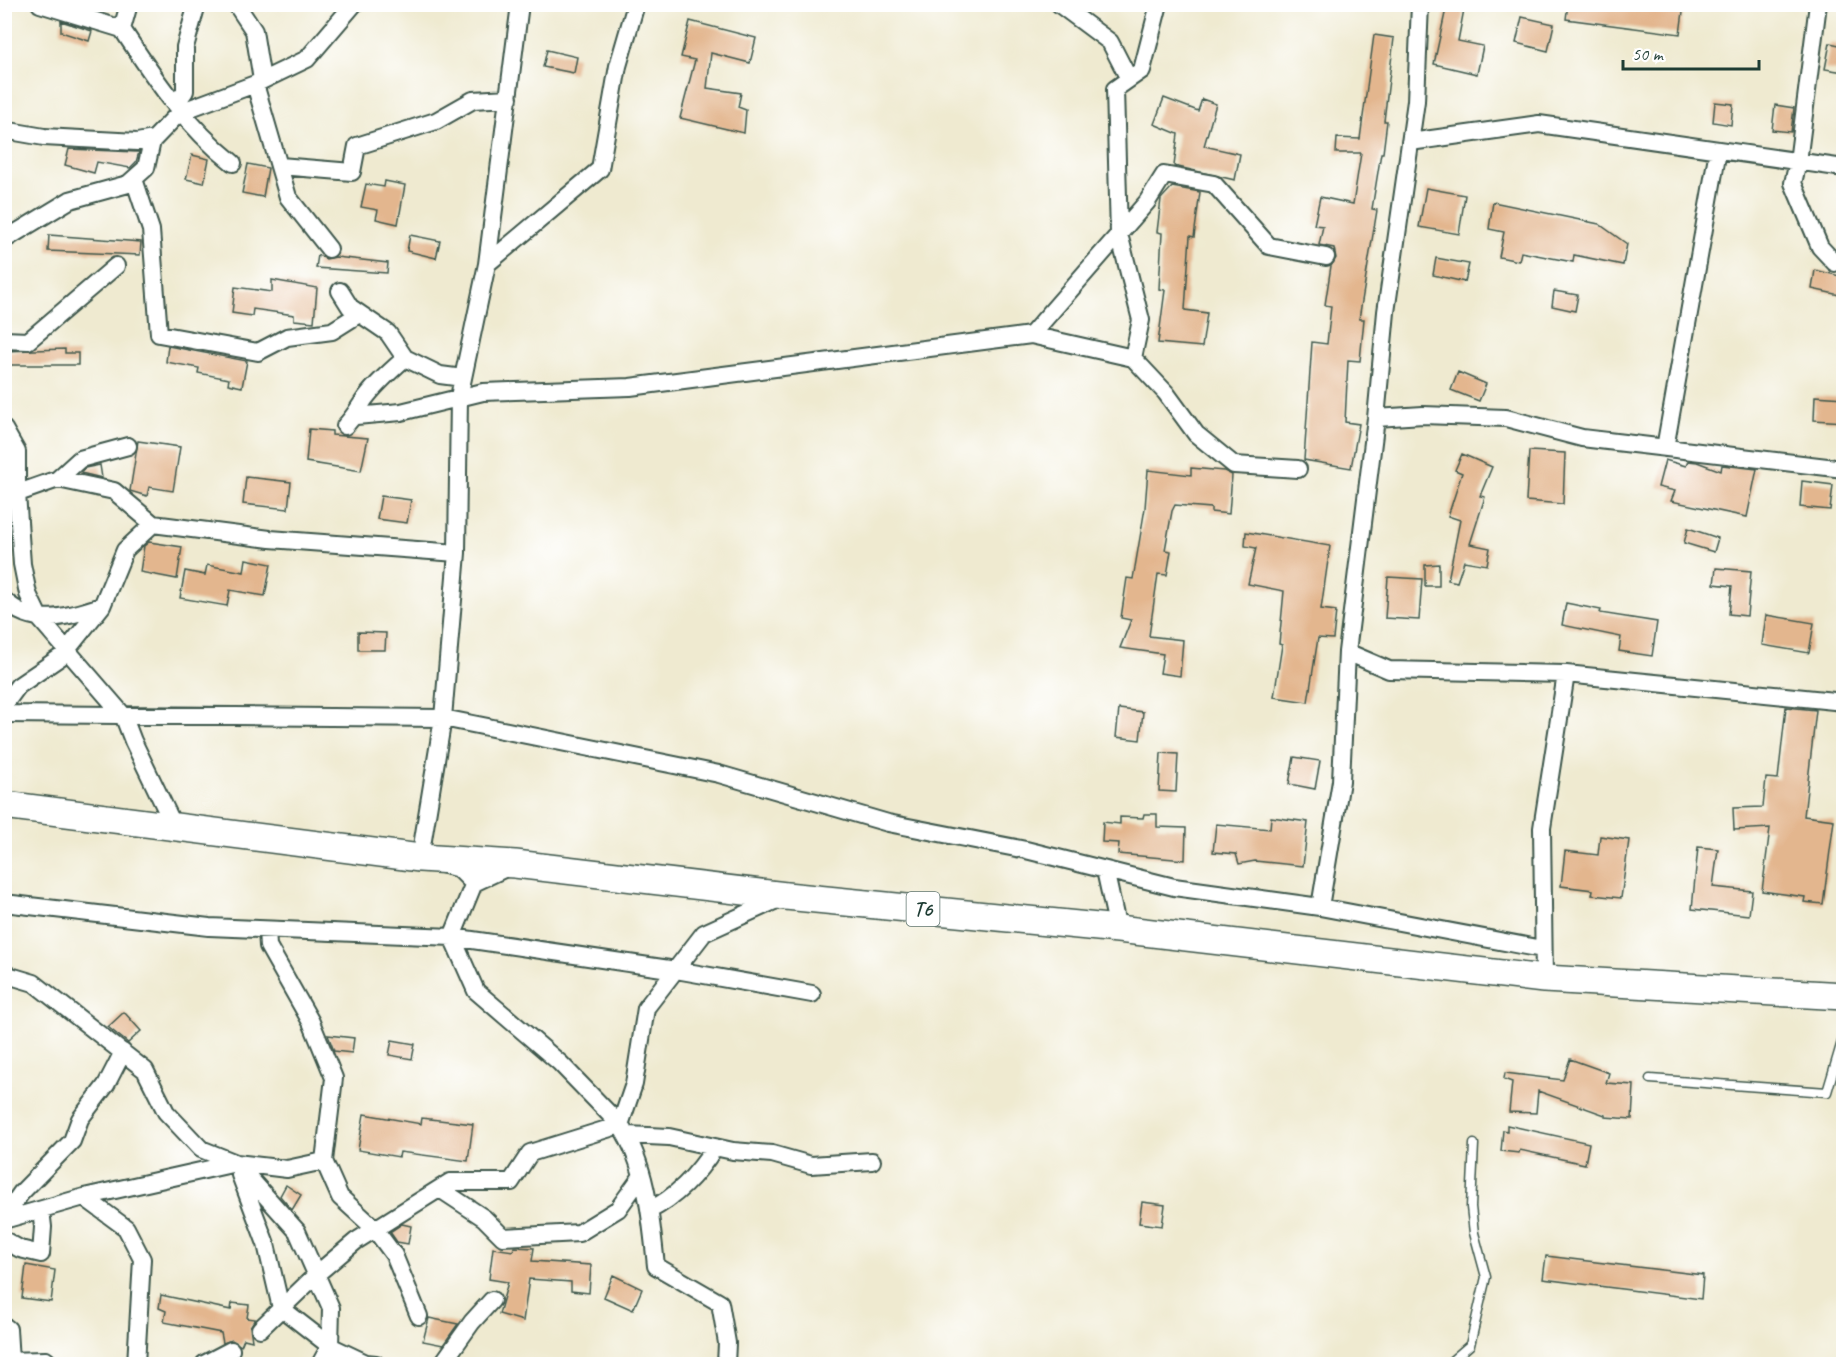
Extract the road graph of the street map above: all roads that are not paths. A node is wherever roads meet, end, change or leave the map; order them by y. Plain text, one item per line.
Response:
1 (40, 4) edge
2 (129, 4) edge
3 (197, 4) edge
4 (236, 4) edge
5 (354, 4) edge
6 (520, 4) edge
7 (636, 4) edge
8 (1059, 4) edge
9 (1159, 4) edge
10 (1420, 4) edge
11 (1818, 4) edge
12 (122, 29) junction
13 (1129, 79) junction
14 (258, 82) junction
15 (508, 98) junction
16 (178, 109) junction
17 (4, 130) edge
18 (152, 141) junction
19 (1410, 142) junction
20 (1718, 150) junction
21 (1798, 162) junction
22 (233, 163) dead end
23 (280, 166) junction
24 (1844, 168) edge
25 (134, 179) junction
26 (1119, 234) junction
27 (4, 240) edge
28 (328, 249) dead end
29 (1326, 257) dead end
30 (1835, 263) dead end
31 (487, 264) junction
32 (116, 266) dead end
33 (340, 291) dead end
34 (359, 314) junction
35 (1031, 335) junction
36 (4, 340) edge
37 (405, 358) junction
38 (1133, 358) junction
39 (463, 378) junction
40 (459, 397) junction
41 (1376, 418) junction
42 (4, 429) edge
43 (128, 446) dead end
44 (1665, 448) junction
45 (11, 452) edge
46 (1298, 469) dead end
47 (1844, 469) edge
48 (58, 479) junction
49 (11, 495) edge
50 (153, 524) junction
51 (457, 553) junction
52 (4, 600) edge
53 (102, 606) junction
54 (40, 618) junction
55 (67, 648) junction
56 (1347, 652) junction
57 (1566, 674) junction
58 (1844, 702) edge
59 (4, 705) edge
60 (4, 714) edge
61 (123, 715) junction
62 (443, 718) junction
63 (4, 805) edge
64 (173, 824) junction
65 (420, 858) junction
66 (515, 864) junction
67 (1105, 870) junction
68 (474, 884) junction
69 (786, 896) junction
70 (4, 903) edge
71 (1320, 907) junction
72 (1118, 929) junction
73 (267, 930) junction
74 (452, 937) junction
75 (1542, 949) junction
76 (676, 970) junction
77 (4, 974) edge
78 (1544, 979) junction
79 (812, 994) dead end
80 (1844, 996) edge
81 (1844, 1035) edge
82 (123, 1052) junction
83 (1650, 1078) dead end
84 (624, 1130) junction
85 (1474, 1144) dead end
86 (715, 1147) junction
87 (324, 1161) junction
88 (872, 1161) dead end
89 (236, 1163) junction
90 (641, 1177) junction
91 (440, 1189) junction
92 (84, 1197) junction
93 (41, 1210) junction
94 (650, 1210) junction
95 (4, 1218) edge
96 (374, 1228) junction
97 (4, 1240) edge
98 (318, 1273) junction
99 (492, 1300) dead end
100 (281, 1308) junction
101 (419, 1316) dead end
102 (4, 1326) edge
103 (260, 1329) dead end
104 (330, 1346) junction
105 (231, 1350) dead end
106 (7, 1361) edge
107 (50, 1365) edge
108 (136, 1365) edge
109 (204, 1365) edge
110 (320, 1365) edge
111 (376, 1365) edge
112 (442, 1365) edge
113 (726, 1365) edge
114 (1448, 1365) edge

1 - 12 street
2 - 12 street
3 - 16 street
4 - 14 street
5 - 14 street
6 - 15 street
7 - 31 street
8 - 13 street
9 - 13 street
10 - 19 street
11 - 21 street
12 - 16 street
13 - 26 street
14 - 16 street
14 - 23 street
15 - 23 street
15 - 31 street
16 - 18 street
16 - 22 street
17 - 18 street
18 - 25 street
19 - 20 street
19 - 41 street
20 - 21 street
20 - 44 street
21 - 24 street
21 - 30 street
23 - 28 street
25 - 27 street
25 - 34 street
26 - 29 street
26 - 35 street
26 - 38 street
31 - 39 street
32 - 36 street
33 - 34 street
34 - 37 street
35 - 38 street
35 - 40 street
37 - 39 street
37 - 40 street
38 - 46 street
39 - 40 street
40 - 51 street
41 - 44 street
41 - 56 street
42 - 45 street
43 - 48 street
44 - 47 street
45 - 49 street
48 - 49 street
48 - 50 street
49 - 54 street
50 - 51 street
50 - 53 street
51 - 62 street
52 - 54 street
53 - 54 street
53 - 55 street
54 - 55 street
55 - 59 street
55 - 61 street
56 - 57 street
56 - 71 street
57 - 58 street
57 - 75 street
60 - 61 street
61 - 62 street
61 - 64 street
62 - 65 street
62 - 67 street
63 - 64 highway, T6
64 - 65 highway, T6
65 - 66 highway, T6
65 - 68 street
66 - 68 street
66 - 69 highway, T6
67 - 71 street
67 - 72 street
68 - 74 street
69 - 72 highway, T6
69 - 76 street
70 - 73 street
71 - 75 street
72 - 78 highway, T6
73 - 74 street
73 - 87 street
74 - 76 street
74 - 84 street
75 - 78 street
76 - 79 street
76 - 84 street
77 - 82 street
78 - 80 highway, T6
81 - 83 lane
82 - 89 street
82 - 95 street
84 - 86 street
84 - 90 street
84 - 91 street
85 - 114 lane
86 - 88 street
86 - 94 street
87 - 89 street
87 - 96 street
89 - 92 street
89 - 98 street
89 - 100 street
90 - 91 street
90 - 94 street
91 - 96 street
92 - 93 street
92 - 108 street
93 - 95 street
93 - 97 street
94 - 113 street
96 - 98 street
96 - 101 street
98 - 100 street
98 - 104 street
99 - 112 street
100 - 103 street
100 - 104 street
102 - 106 street
104 - 110 street
104 - 111 street
105 - 109 street
106 - 107 street

